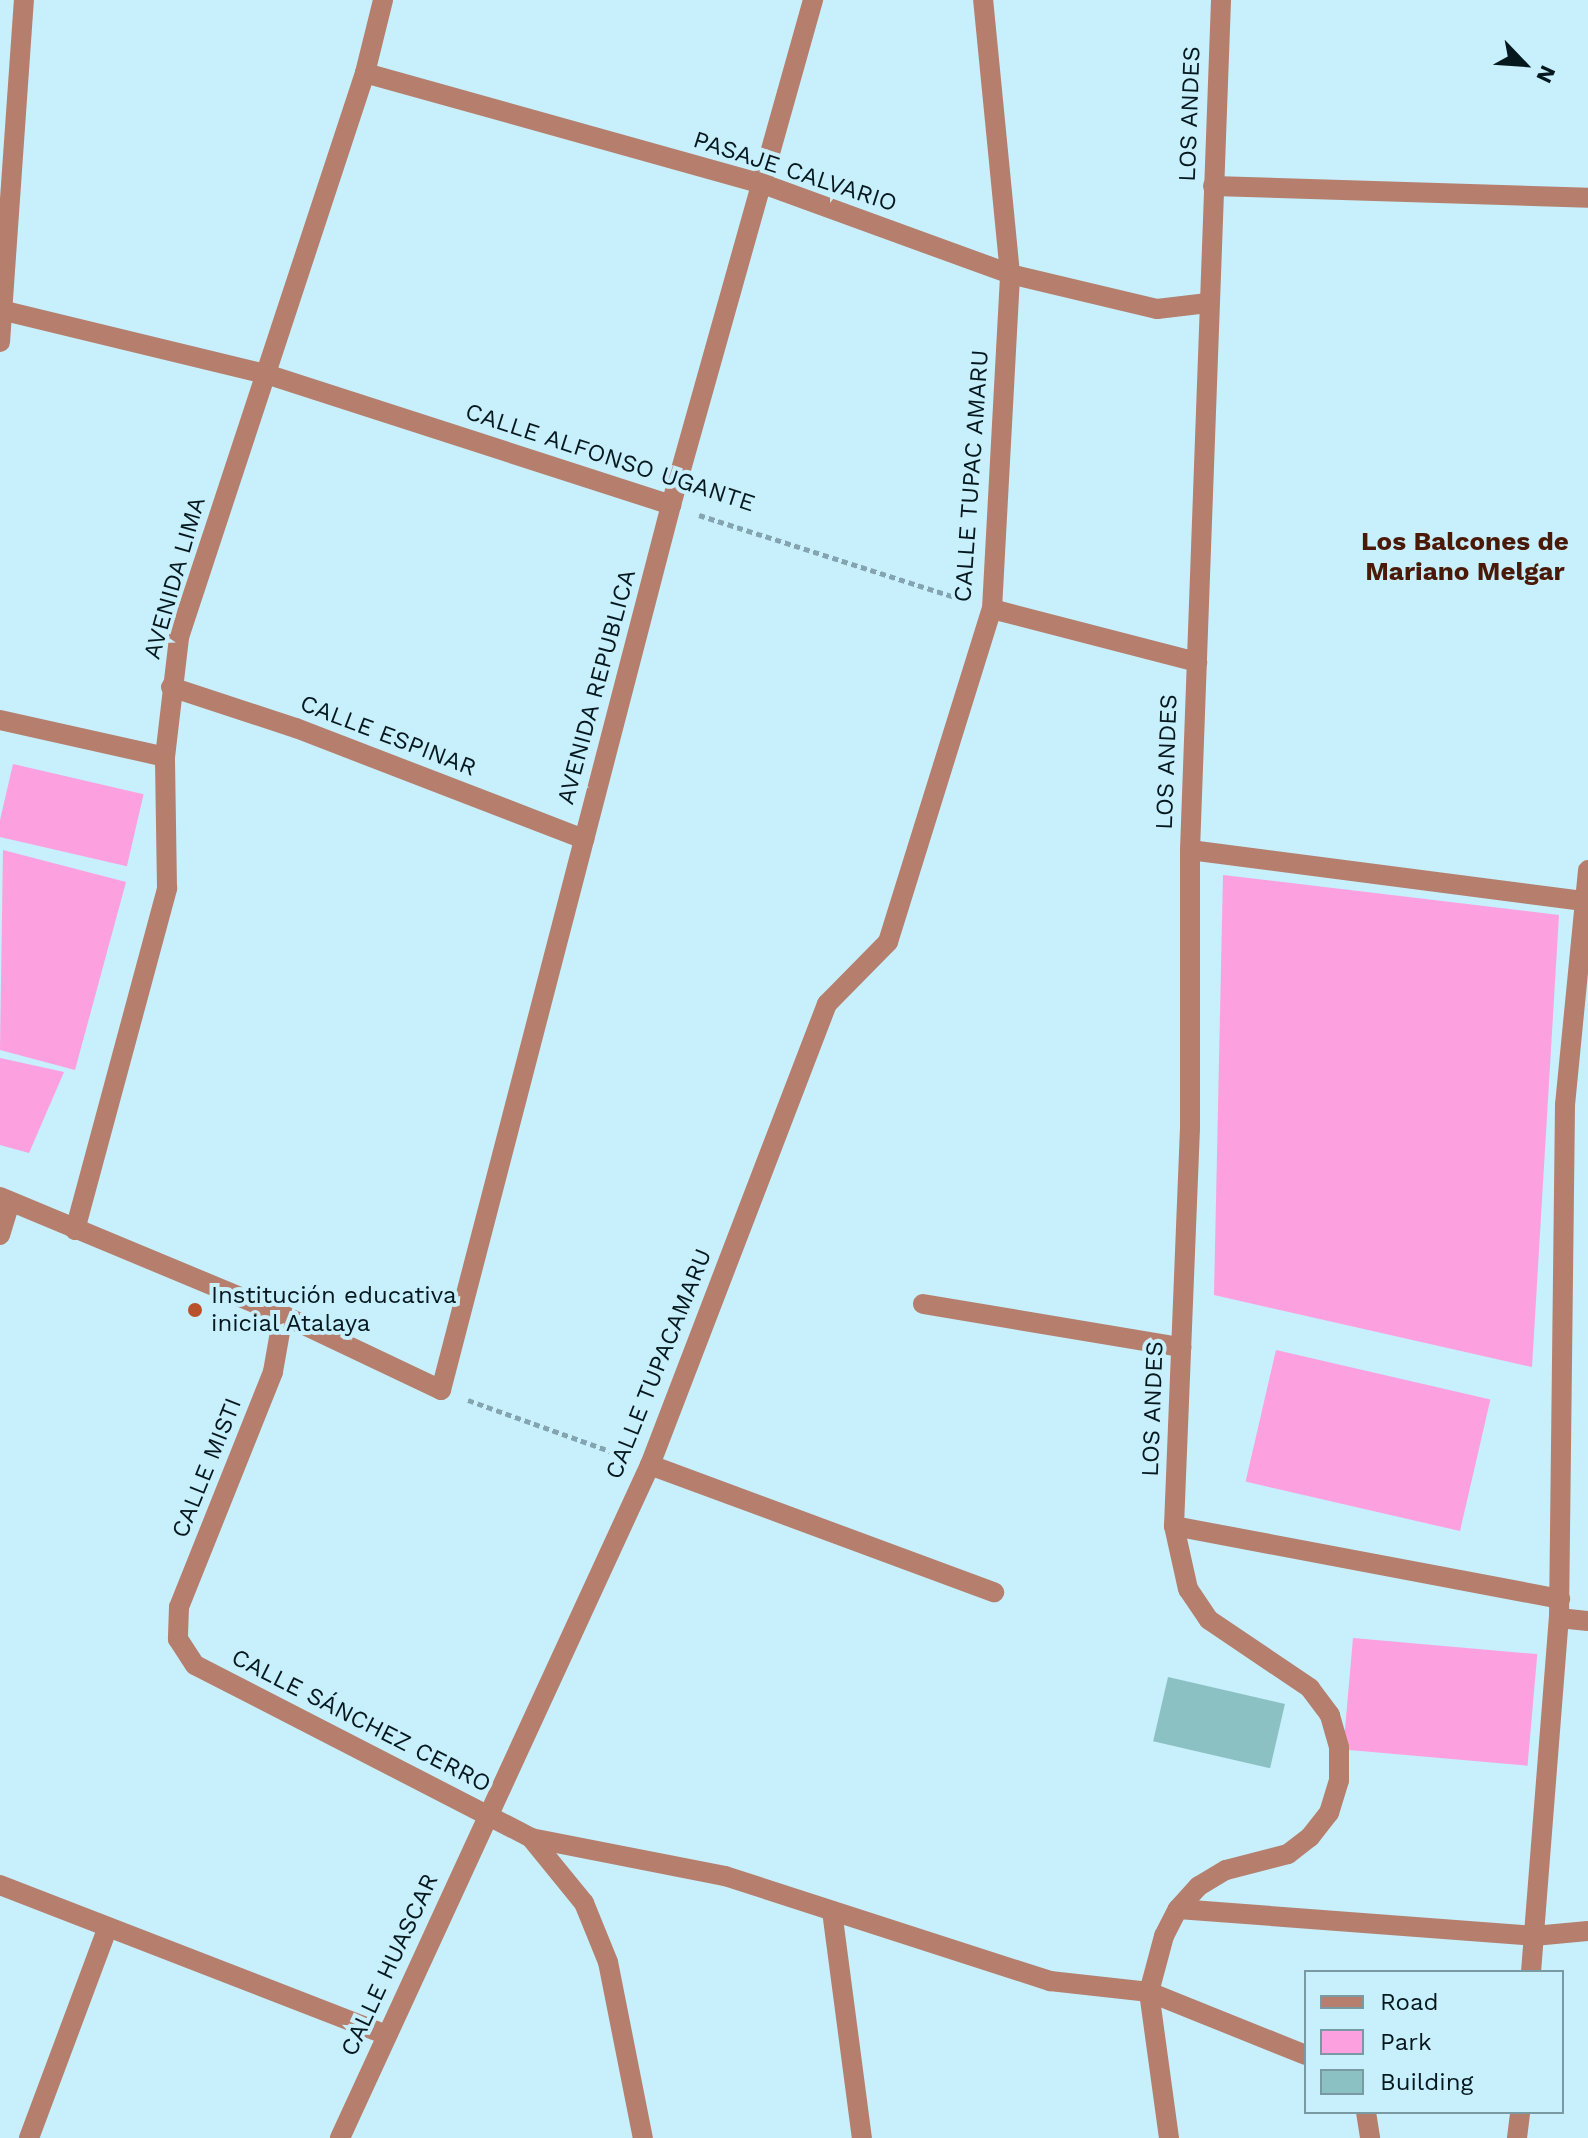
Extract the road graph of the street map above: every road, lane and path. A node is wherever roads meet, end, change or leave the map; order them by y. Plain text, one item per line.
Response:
1 (24, 0) edge
2 (383, 0) edge
3 (813, 0) edge
4 (983, 0) edge
5 (1221, 0) edge
6 (365, 73) junction
7 (763, 184) junction
8 (1213, 186) junction
9 (1588, 198) edge
10 (1010, 274) junction
11 (1208, 303) junction
12 (5, 311) junction
13 (0, 342) edge
14 (266, 374) junction
15 (671, 505) junction
16 (992, 609) junction
17 (1197, 662) junction
18 (171, 687) junction
19 (0, 720) edge
20 (165, 757) junction
21 (584, 839) junction
22 (1190, 850) junction
23 (1588, 870) edge
24 (1586, 904) edge
25 (888, 942) joint
26 (5, 1200) edge
27 (75, 1230) junction
28 (0, 1235) edge
29 (923, 1304) dead end
30 (283, 1315) junction
31 (1181, 1347) junction
32 (441, 1390) junction
33 (650, 1465) junction
34 (1174, 1526) junction
35 (994, 1592) dead end
36 (1559, 1608) junction
37 (1588, 1621) edge
38 (178, 1639) joint
39 (489, 1816) junction
40 (531, 1838) junction
41 (0, 1885) edge
42 (1178, 1909) junction
43 (832, 1911) junction
44 (108, 1927) junction
45 (1588, 1931) edge
46 (1534, 1936) junction
47 (1531, 1970) edge
48 (1149, 1992) junction
49 (384, 2034) junction
50 (1304, 2054) edge
51 (1366, 2114) edge
52 (1520, 2114) edge
53 (29, 2138) edge
54 (340, 2138) edge
55 (643, 2138) edge
56 (862, 2138) edge
57 (1169, 2138) edge
58 (1370, 2138) edge
59 (1517, 2138) edge

1 - 12 street
2 - 6 street, AVENIDA LIMA
3 - 7 street, AVENIDA REPUBLICA
4 - 10 street, CALLE TUPAC AMARU
5 - 8 street, LOS ANDES
6 - 7 street, PASAJE CALVARIO
6 - 14 street, AVENIDA LIMA
7 - 10 street, PASAJE CALVARIO
7 - 15 street, AVENIDA REPUBLICA
8 - 9 street
8 - 11 street, LOS ANDES
10 - 11 street, PASAJE CALVARIO
10 - 16 street, CALLE TUPAC AMARU
11 - 17 street, LOS ANDES
12 - 13 street
12 - 14 street, CALLE ALFONSO UGANTE
14 - 15 street, CALLE ALFONSO UGANTE
14 - 18 street, AVENIDA LIMA
15 - 16 path, CALLE ALFONSO UGANTE
15 - 21 street, AVENIDA REPUBLICA
16 - 17 street
16 - 25 street, CALLE TUPAC AMARU
17 - 22 street, LOS ANDES
18 - 20 street, AVENIDA LIMA
18 - 21 street, CALLE ESPINAR
19 - 20 street
20 - 27 street, AVENIDA LIMA
21 - 32 street, AVENIDA REPUBLICA
22 - 24 street
22 - 31 street, LOS ANDES
23 - 24 street
24 - 36 street
25 - 33 street, CALLE TUPACAMARU
26 - 27 street
26 - 28 street
27 - 30 street
29 - 31 street
30 - 32 street
30 - 38 street, CALLE MISTI
31 - 34 street, LOS ANDES
32 - 33 path
33 - 35 street
33 - 39 street, CALLE TUPACAMARU
34 - 36 street
34 - 42 street, LOS ANDES
36 - 37 street
36 - 46 street
38 - 39 street, CALLE SÁNCHEZ CERRO
39 - 40 street, CALLE SÁNCHEZ CERRO
39 - 49 street, CALLE HUASCAR
40 - 43 street
40 - 55 street
41 - 44 street
42 - 46 street
42 - 48 street
43 - 48 street
43 - 56 street
44 - 49 street
44 - 53 street
45 - 46 street
46 - 47 street
48 - 50 street
48 - 57 street
49 - 54 street, CALLE HUASCAR
51 - 58 street
52 - 59 street

